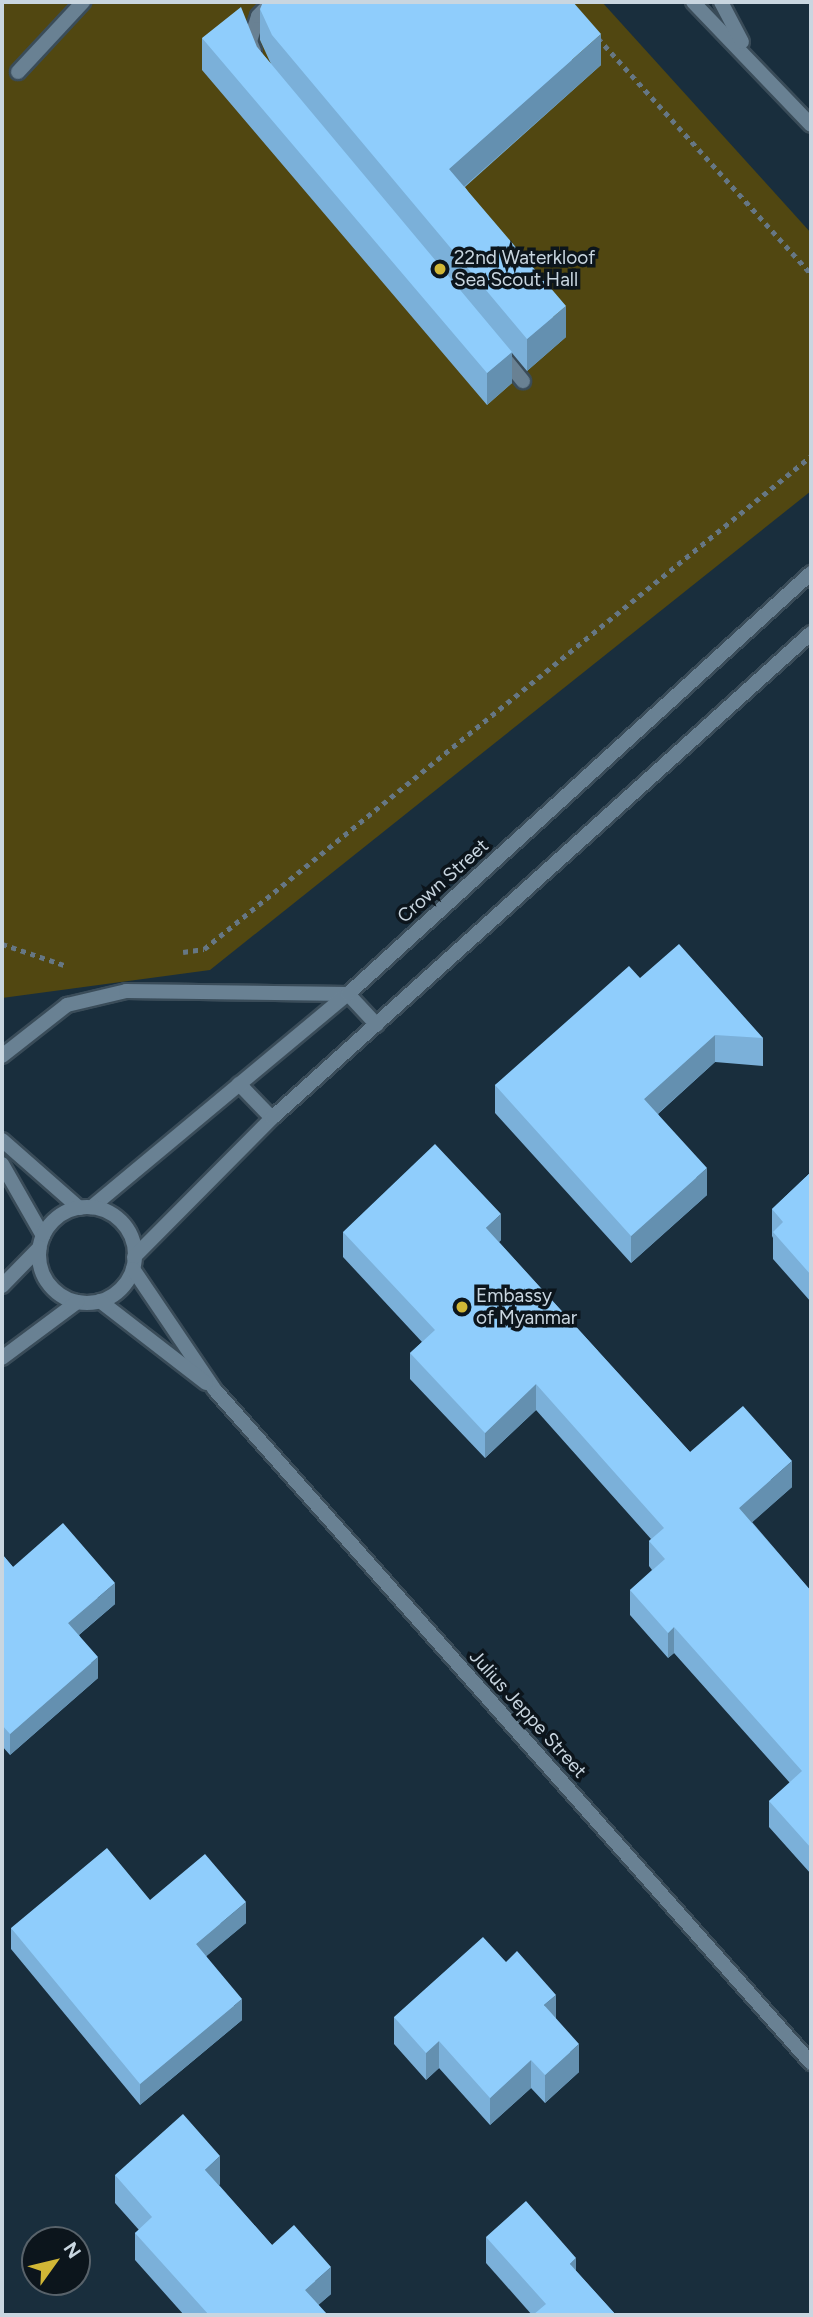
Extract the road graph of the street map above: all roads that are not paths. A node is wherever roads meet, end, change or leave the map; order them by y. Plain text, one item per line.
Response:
1 (83, 2) edge
2 (272, 2) edge
3 (693, 2) edge
4 (721, 2) edge
5 (750, 55) junction
6 (18, 72) dead end
7 (264, 72) edge
8 (811, 125) edge
9 (488, 338) edge
10 (523, 381) dead end
11 (811, 573) edge
12 (811, 633) edge
13 (348, 994) junction
14 (377, 1025) junction
15 (2, 1056) edge
16 (239, 1084) junction
17 (272, 1118) junction
18 (2, 1140) edge
19 (2, 1164) edge
20 (85, 1207) junction
21 (42, 1241) junction
22 (134, 1263) junction
23 (2, 1286) edge
24 (100, 1301) junction
25 (77, 1302) junction
26 (2, 1358) edge
27 (215, 1390) junction
28 (811, 2063) edge

1 - 6 street
2 - 7 street
3 - 5 street
4 - 5 street
5 - 8 street
9 - 10 street
11 - 13 street, Crown Street
12 - 14 street
13 - 14 street
13 - 15 street
13 - 16 street, Crown Street
14 - 17 street
16 - 17 street
16 - 20 street, Crown Street
17 - 22 street
18 - 20 street
19 - 21 street
20 - 21 street
20 - 22 street
21 - 23 street
21 - 25 street
22 - 24 street
22 - 27 street, Julius Jeppe Street
24 - 25 street
24 - 27 street, Julius Jeppe Street
25 - 26 street
27 - 28 street, Julius Jeppe Street

